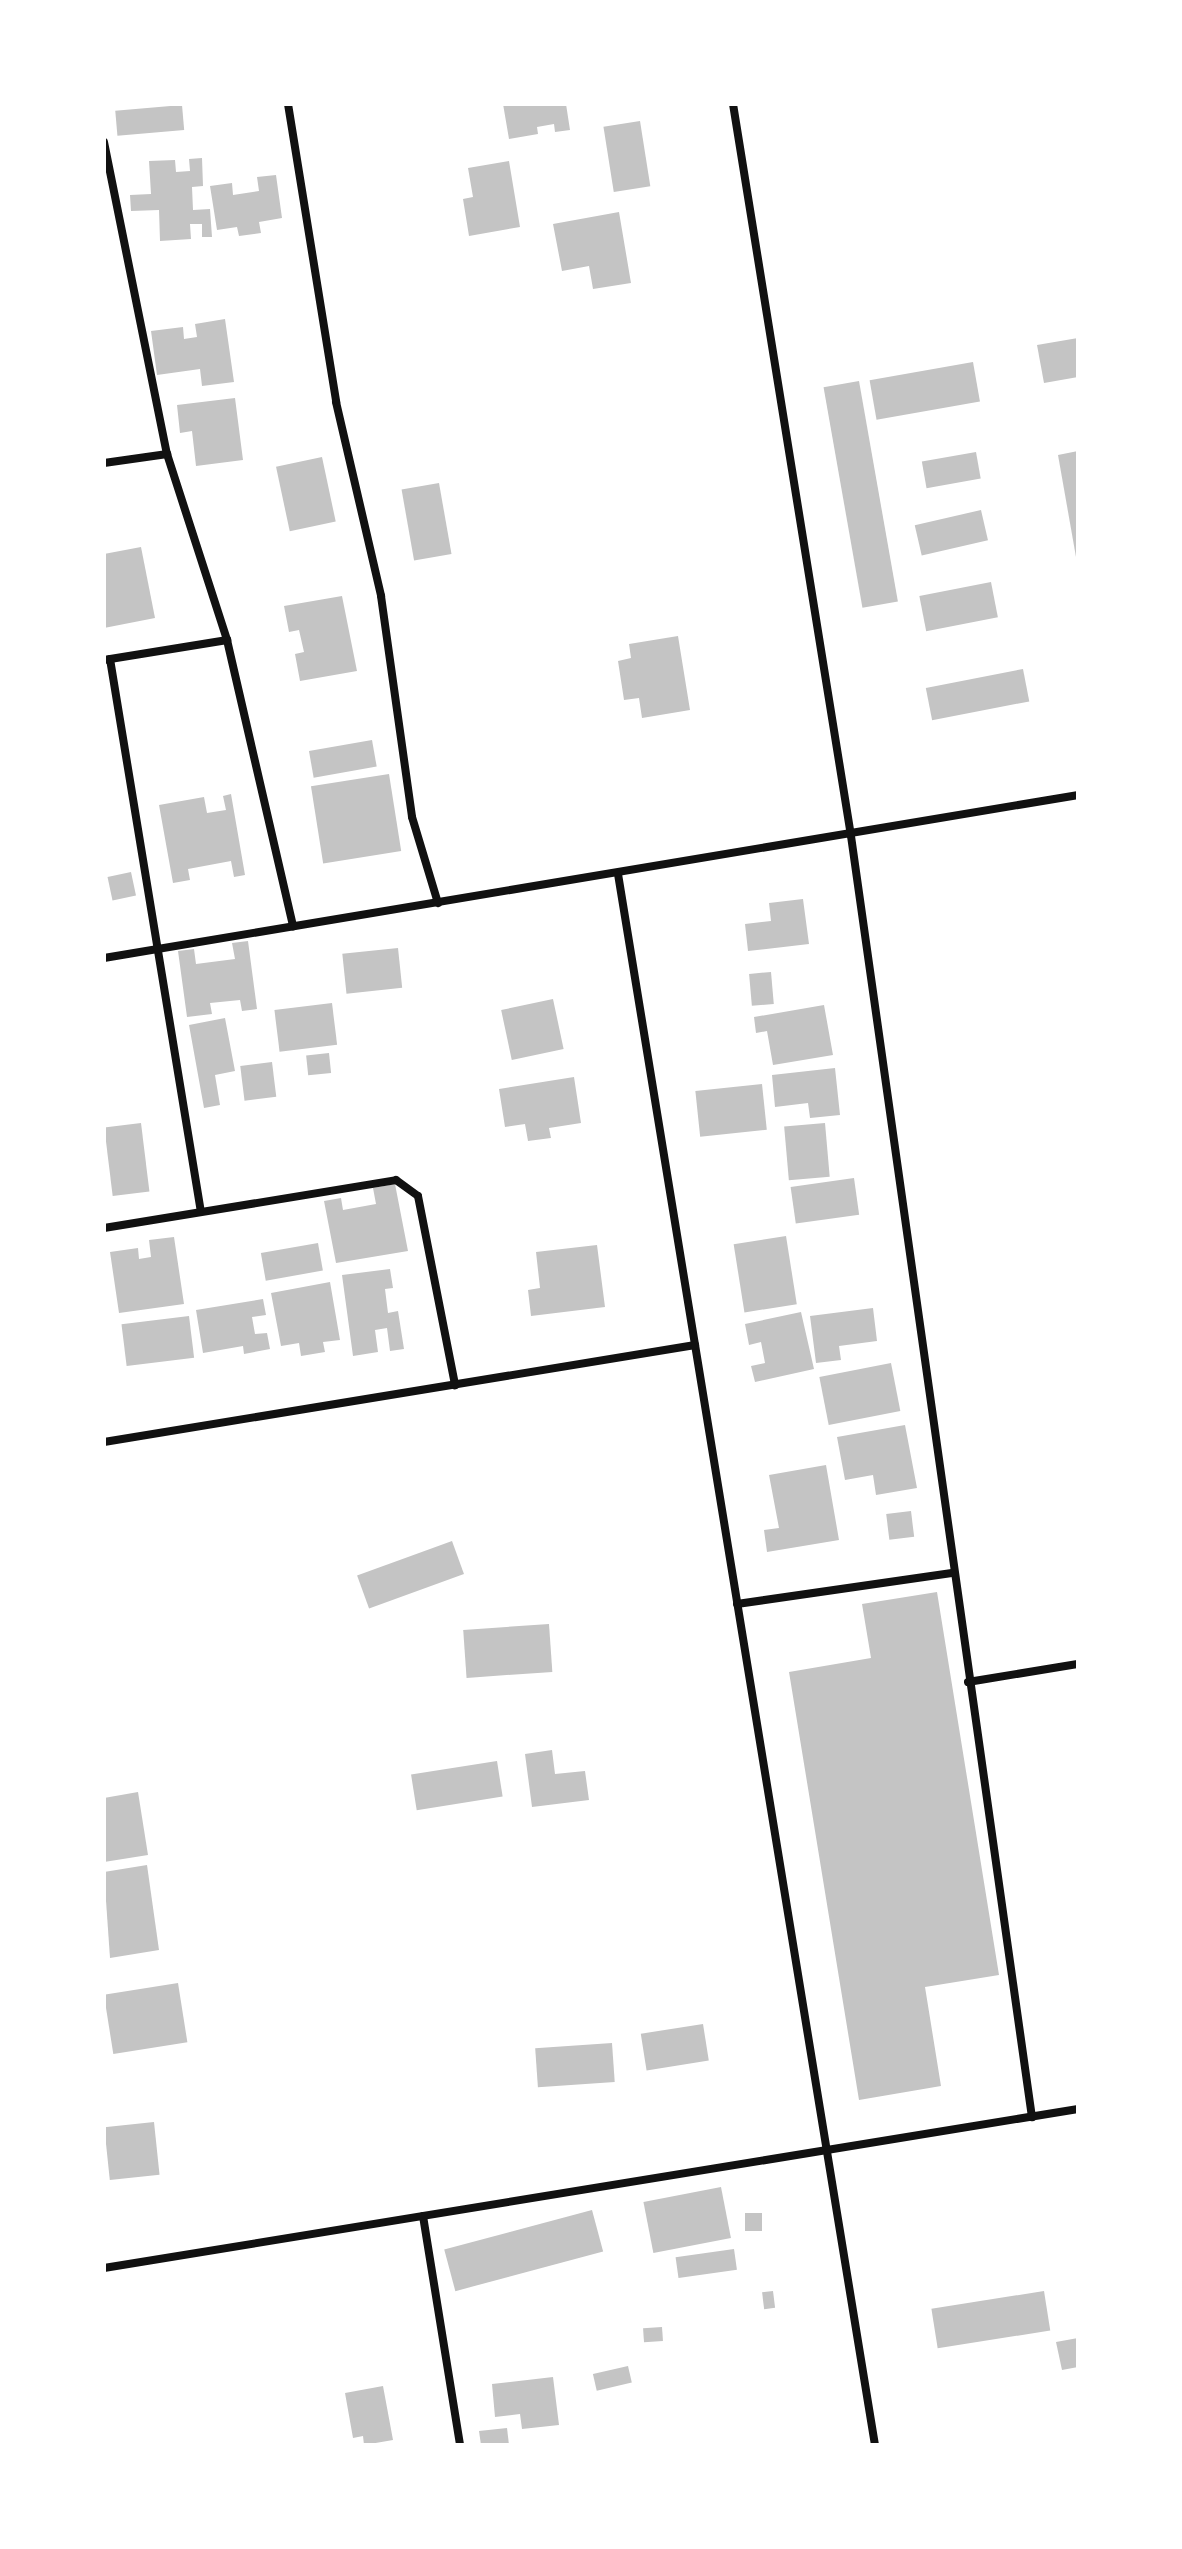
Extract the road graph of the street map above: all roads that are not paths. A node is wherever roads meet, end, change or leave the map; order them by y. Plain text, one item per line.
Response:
1 (288, 104) edge
2 (733, 104) edge
3 (104, 142) edge
4 (167, 454) junction
5 (104, 463) edge
6 (227, 640) junction
7 (107, 660) edge
8 (1078, 795) edge
9 (851, 836) junction
10 (618, 874) junction
11 (438, 903) junction
12 (293, 927) junction
13 (158, 949) junction
14 (104, 958) edge
15 (201, 1212) junction
16 (104, 1228) edge
17 (695, 1345) junction
18 (455, 1385) junction
19 (104, 1442) edge
20 (952, 1573) junction
21 (737, 1604) junction
22 (1078, 1664) edge
23 (968, 1682) junction
24 (1078, 2109) edge
25 (1032, 2117) junction
26 (826, 2150) junction
27 (423, 2216) junction
28 (104, 2268) edge
29 (460, 2445) edge
30 (875, 2445) edge

1 - 11 street
2 - 9 street
3 - 4 street
4 - 5 street
4 - 6 street
6 - 7 street
6 - 12 street
7 - 13 street
8 - 9 street
9 - 10 street
9 - 20 street
10 - 11 street
10 - 17 street
11 - 12 street
12 - 13 street
13 - 14 street
13 - 15 street
15 - 16 street
15 - 18 street
17 - 18 street
17 - 21 street
18 - 19 street
20 - 21 street
20 - 23 street
21 - 26 street
22 - 23 street
23 - 25 street
24 - 25 street
25 - 26 street
26 - 27 street
26 - 30 street
27 - 28 street
27 - 29 street

